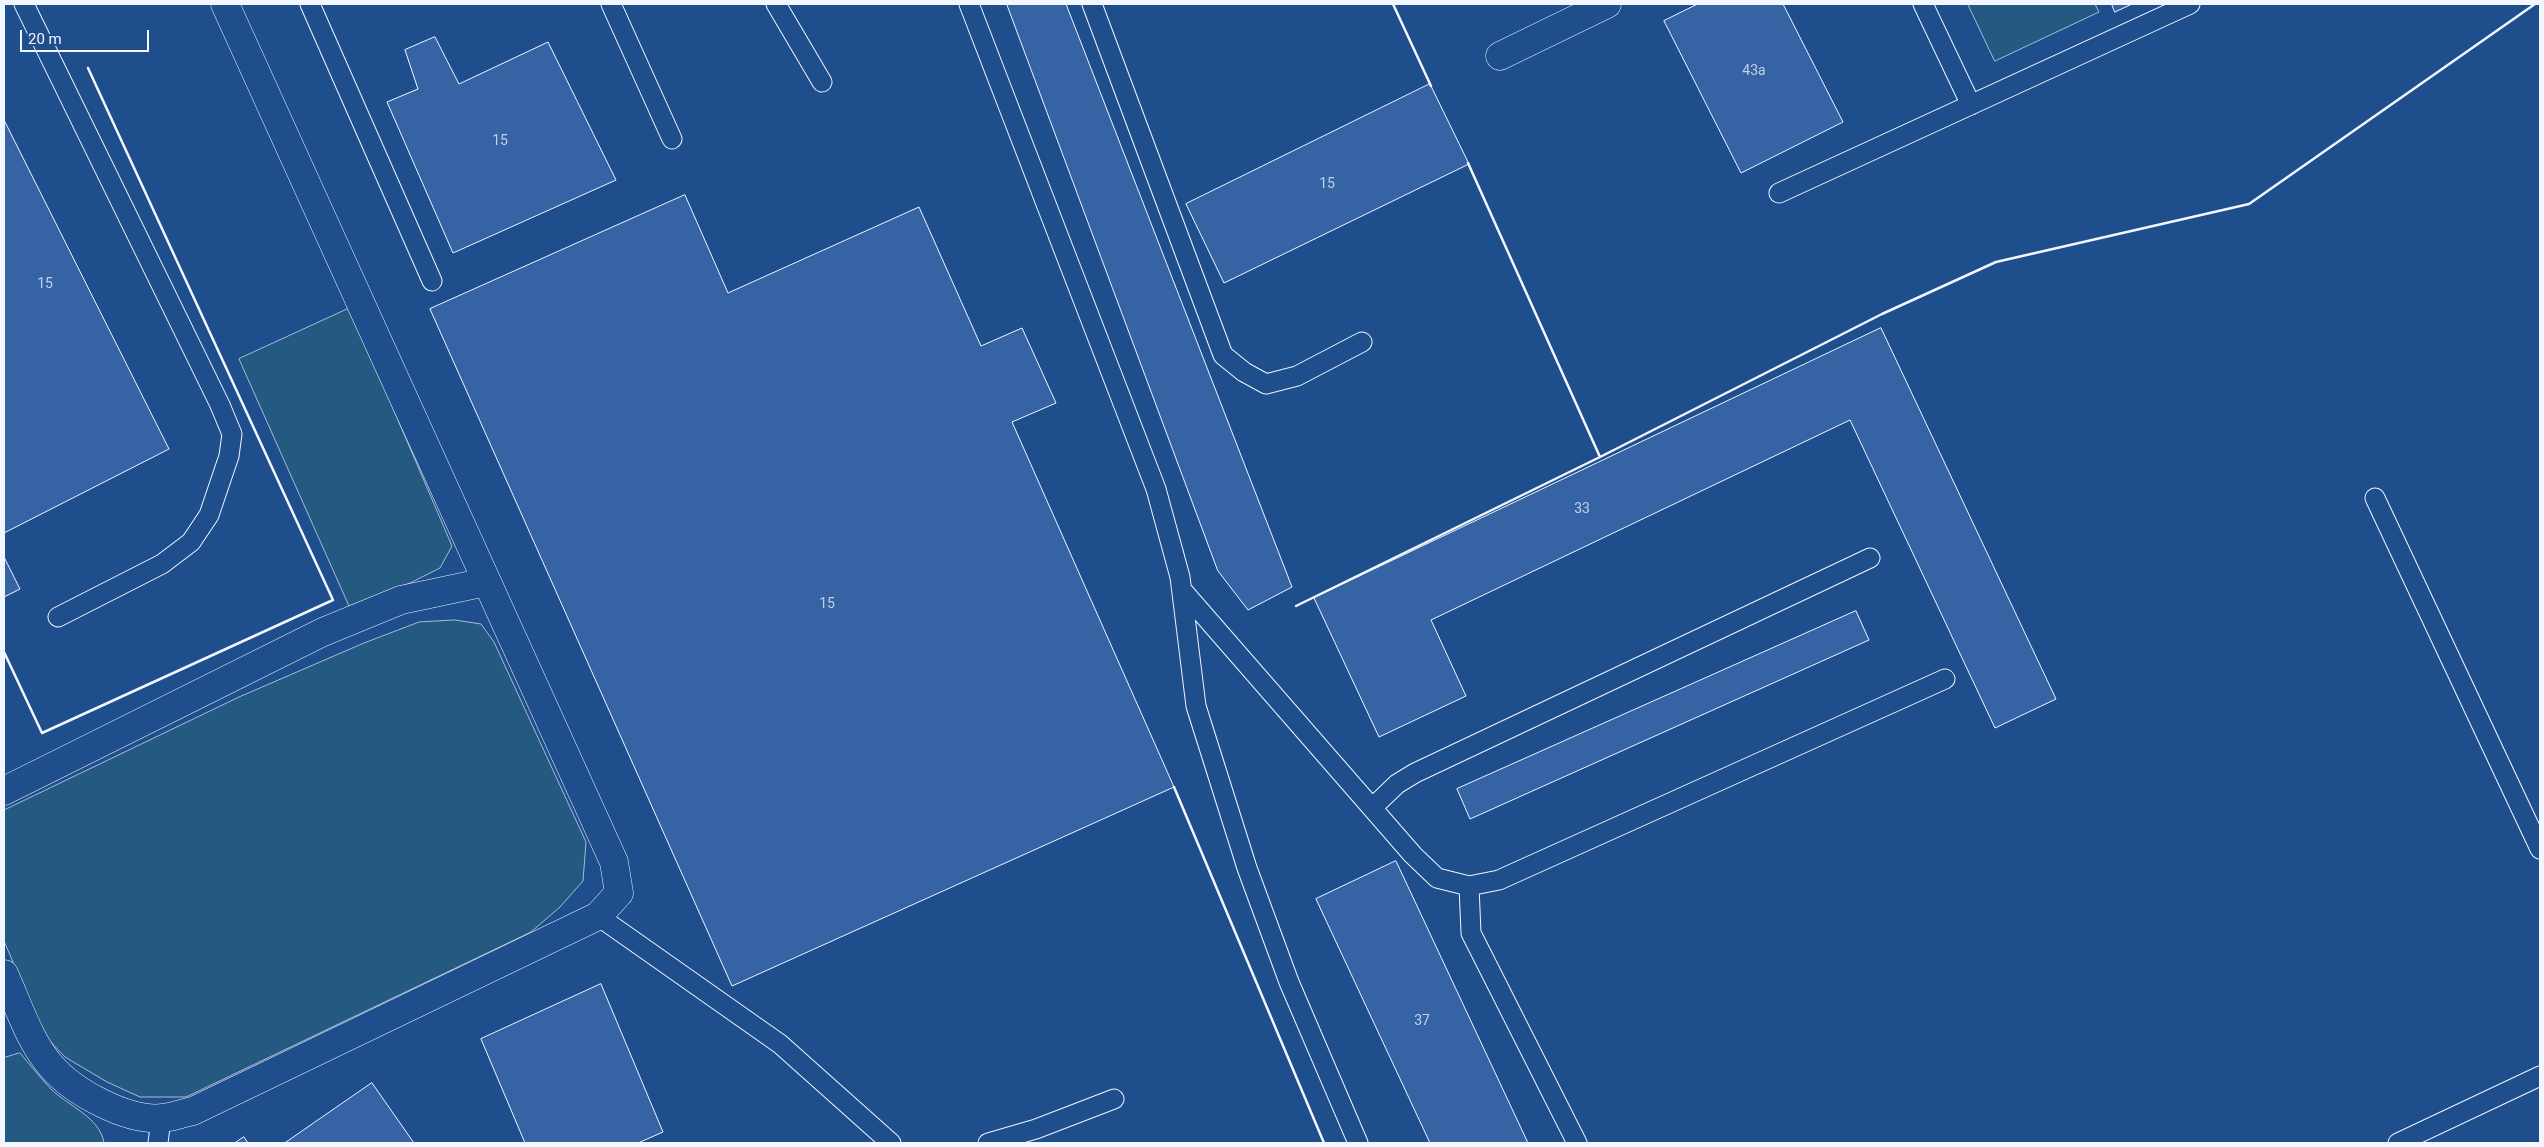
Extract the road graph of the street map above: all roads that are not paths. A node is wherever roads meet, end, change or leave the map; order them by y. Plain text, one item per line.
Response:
1 (24, 4) edge
2 (225, 4) edge
3 (310, 4) edge
4 (611, 4) edge
5 (776, 4) edge
6 (969, 4) edge
7 (1092, 4) edge
8 (1607, 4) edge
9 (1923, 4) edge
10 (2190, 4) edge
11 (1500, 56) dead end
12 (822, 82) dead end
13 (1971, 105) junction
14 (672, 139) dead end
15 (1778, 193) dead end
16 (432, 281) dead end
17 (1362, 342) dead end
18 (2375, 498) dead end
19 (1870, 558) dead end
20 (486, 582) junction
21 (1182, 590) junction
22 (58, 617) dead end
23 (1944, 679) dead end
24 (4, 791) edge
25 (1372, 808) junction
26 (2540, 849) edge
27 (1469, 886) junction
28 (598, 916) junction
29 (4, 974) edge
30 (2540, 1076) edge
31 (1114, 1099) dead end
32 (159, 1131) edge
33 (892, 1143) edge
34 (988, 1143) edge
35 (1358, 1143) edge
36 (1577, 1143) edge
37 (2398, 1143) edge

1 - 22 lane
2 - 20 street
3 - 16 lane
4 - 14 lane
5 - 12 lane
6 - 21 lane
7 - 17 lane
8 - 11 street
9 - 13 lane
10 - 13 lane
13 - 15 lane
18 - 26 lane
19 - 25 lane
20 - 24 street
20 - 28 street
21 - 25 lane
21 - 35 lane
23 - 27 lane
25 - 27 lane
27 - 36 lane
28 - 32 street
28 - 33 lane
29 - 32 street
30 - 37 lane
31 - 34 lane

